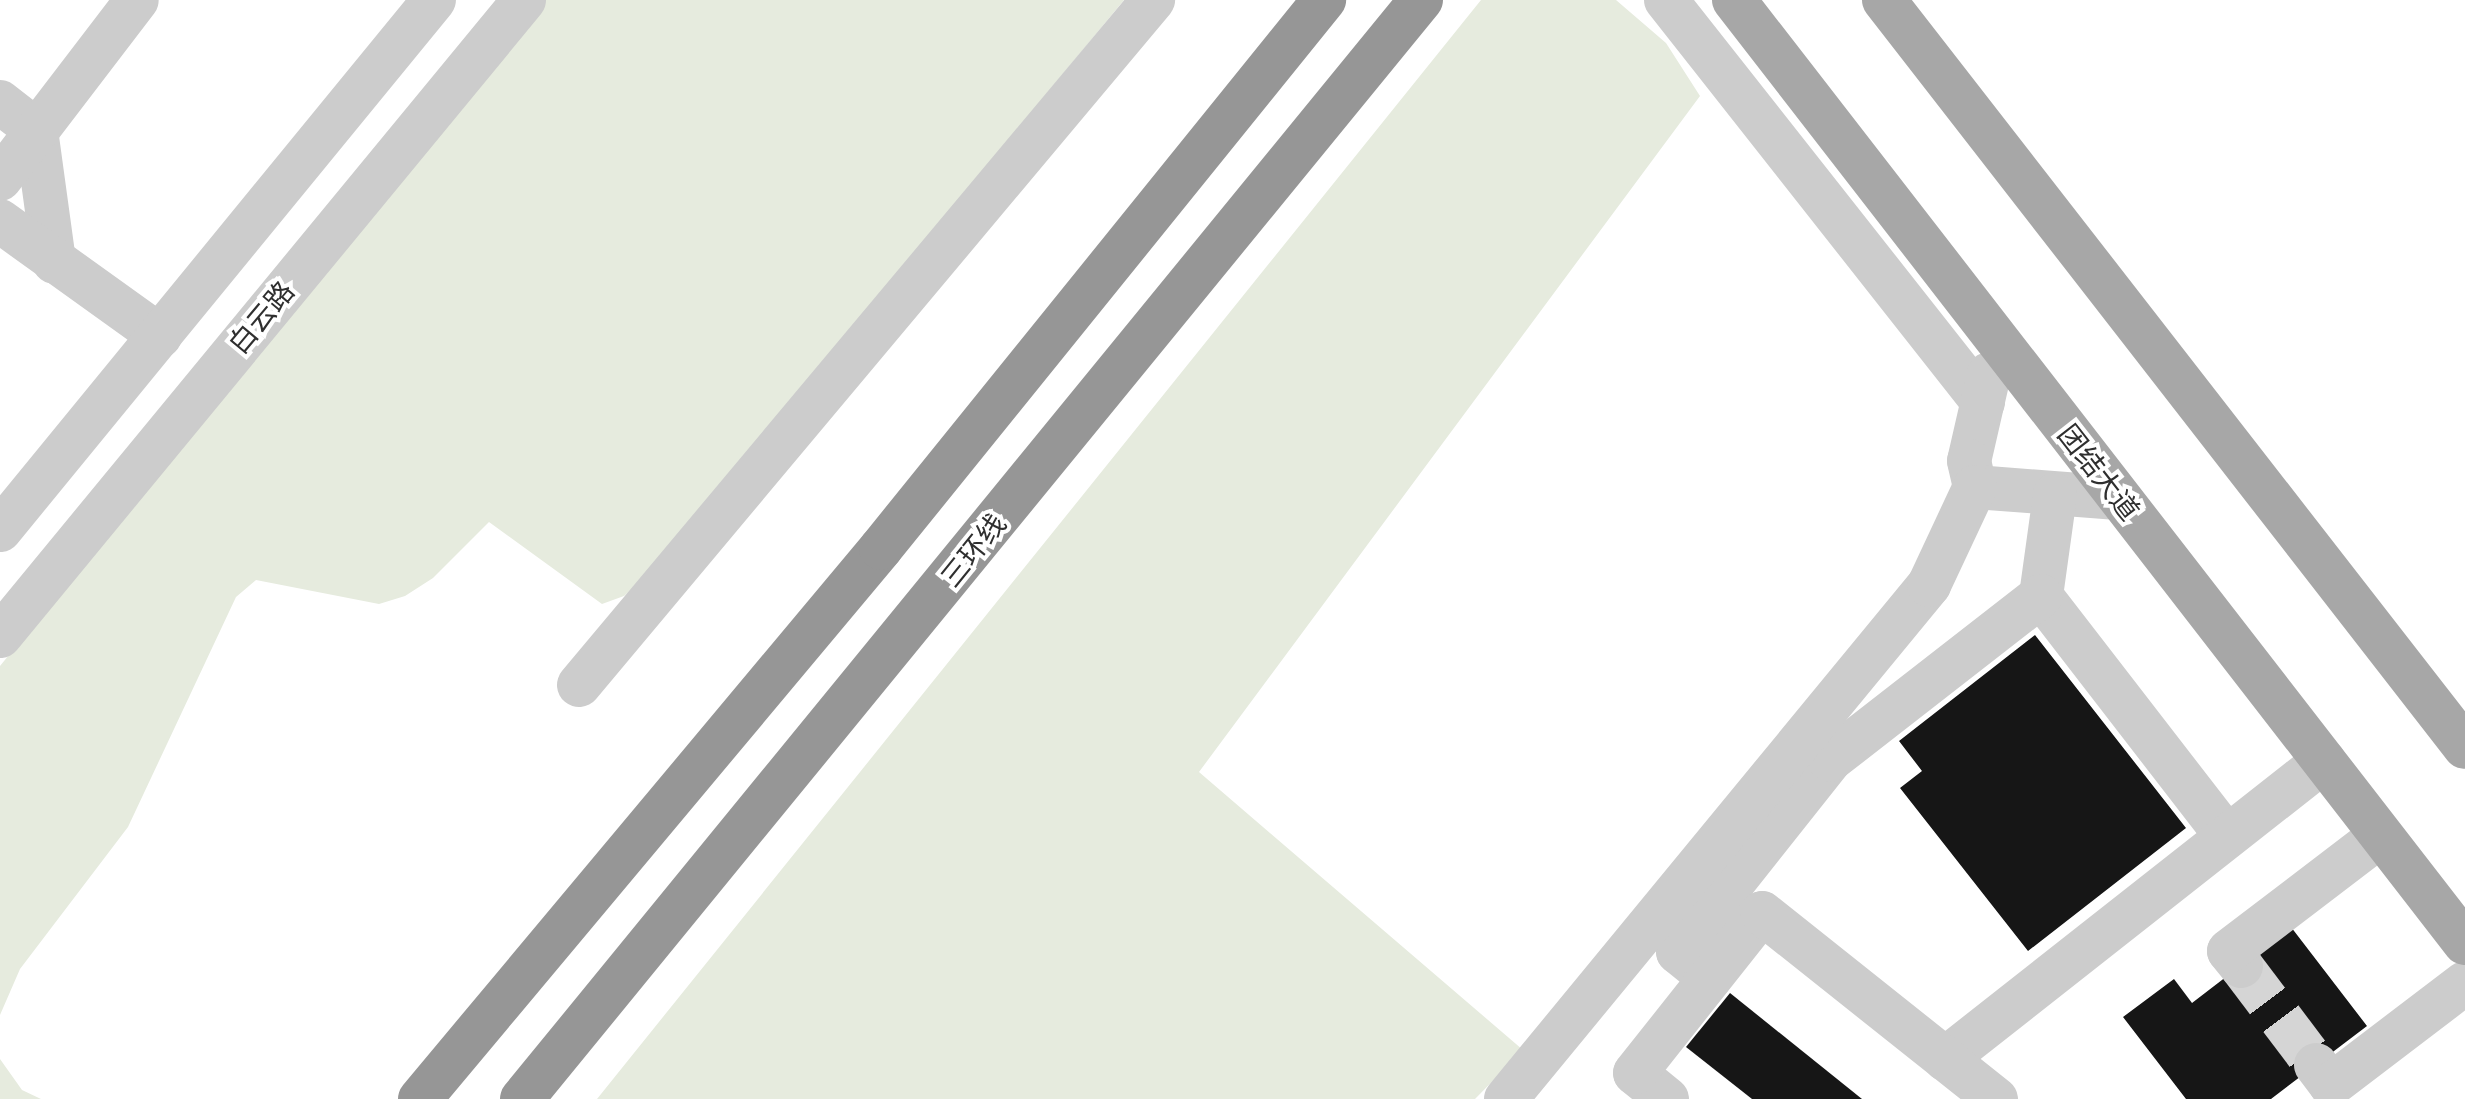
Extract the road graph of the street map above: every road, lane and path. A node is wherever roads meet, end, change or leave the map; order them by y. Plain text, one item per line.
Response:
1 (137, 0) edge
2 (434, 0) edge
3 (524, 0) edge
4 (1153, 0) edge
5 (1324, 0) edge
6 (1421, 0) edge
7 (1666, 0) edge
8 (1734, 0) edge
9 (1884, 0) edge
10 (0, 102) edge
11 (36, 130) junction
12 (0, 179) edge
13 (0, 221) edge
14 (54, 262) junction
15 (160, 336) junction
16 (1997, 341) junction
17 (1983, 402) junction
18 (1975, 487) junction
19 (2055, 495) junction
20 (2118, 498) junction
21 (0, 530) edge
22 (2041, 596) junction
23 (0, 636) edge
24 (579, 685) dead end
25 (2465, 747) edge
26 (2324, 761) junction
27 (2380, 836) junction
28 (2227, 837) junction
29 (2465, 943) edge
30 (2241, 966) dead end
31 (1710, 978) junction
32 (2465, 983) edge
33 (1945, 1059) junction
34 (2316, 1065) tunnel mouth
35 (420, 1099) edge
36 (522, 1099) edge
37 (1506, 1099) edge
38 (1667, 1099) edge
39 (1996, 1099) edge

1 - 11 street
2 - 15 street
3 - 23 street, 白云路
4 - 24 street
5 - 35 highway, bridge
6 - 36 highway, 三环线, bridge
7 - 17 street
8 - 16 main road, 团结大道
9 - 25 main road
10 - 11 street
11 - 12 street
11 - 14 street
13 - 14 street
14 - 15 street
15 - 21 street
16 - 17 street
16 - 20 main road, 团结大道
17 - 18 street
18 - 19 street
18 - 37 street
19 - 20 street
19 - 22 street
20 - 26 main road, 团结大道
22 - 28 street
22 - 31 street
26 - 27 main road, 团结大道
26 - 28 street
27 - 29 main road, 团结大道
27 - 30 street
28 - 33 street
31 - 33 street
31 - 38 street
32 - 34 street
33 - 39 street

